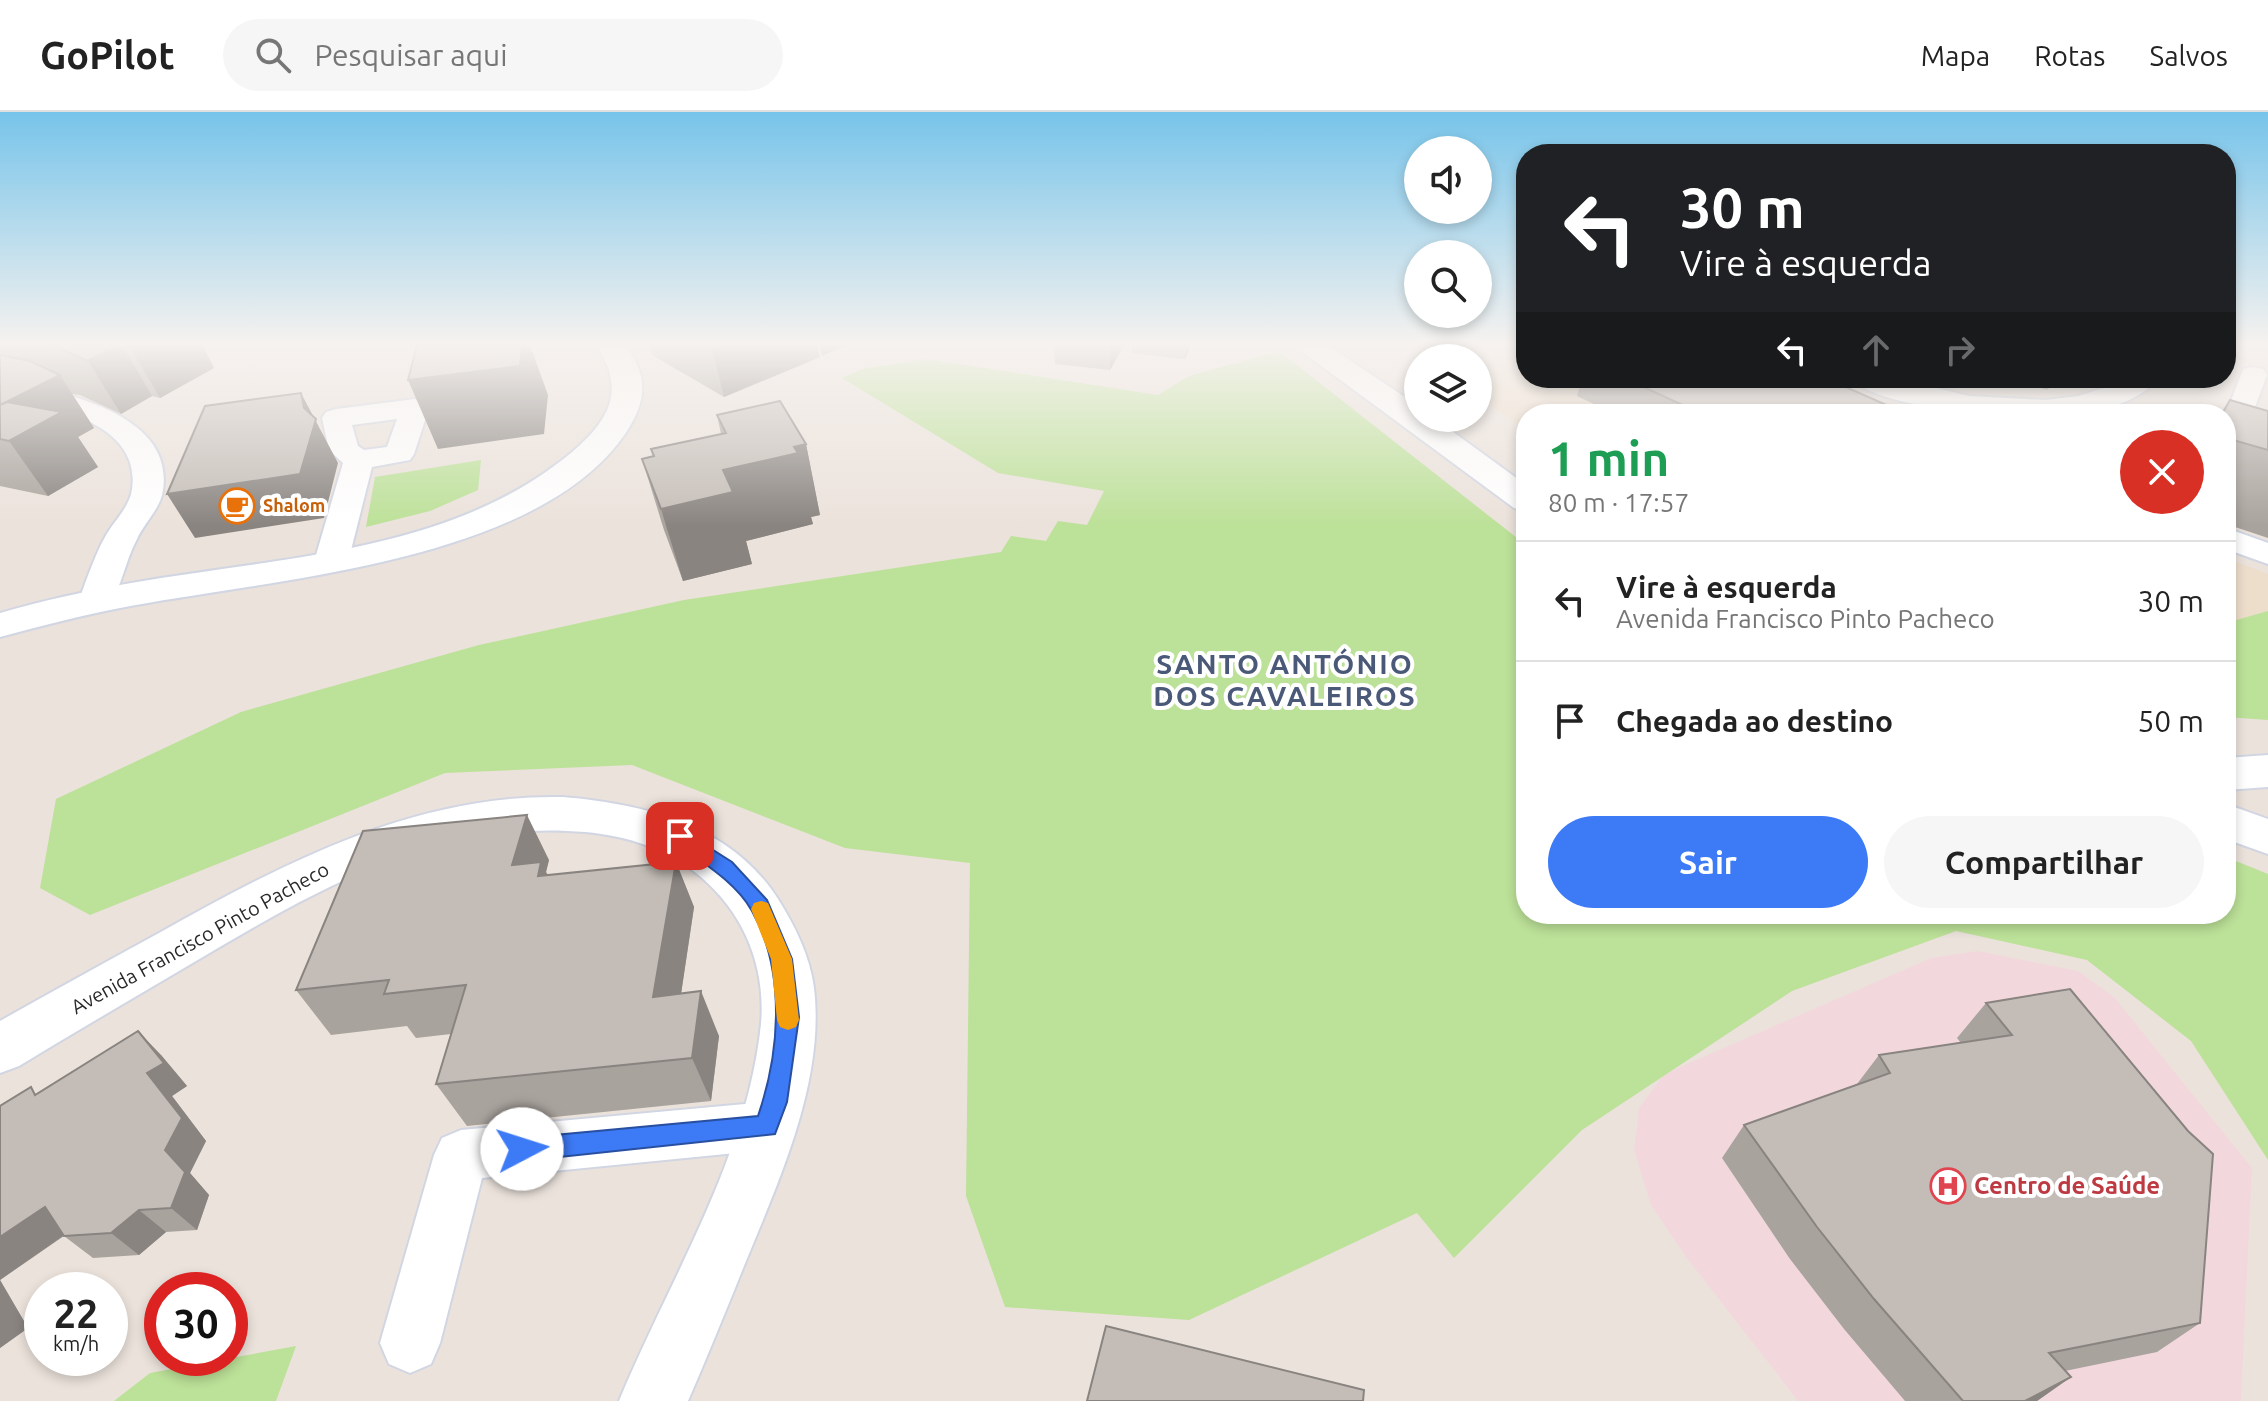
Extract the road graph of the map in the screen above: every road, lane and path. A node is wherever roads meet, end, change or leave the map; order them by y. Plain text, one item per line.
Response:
1 (64, 405) edge
2 (623, 405) edge
3 (1396, 405) edge
4 (2255, 412) edge
5 (2236, 427) edge
6 (359, 460) dead end
7 (1516, 494) edge
8 (2236, 542) edge
9 (2268, 554) edge
10 (331, 562) junction
11 (96, 600) junction
12 (0, 625) edge
13 (2268, 771) edge
14 (2236, 773) edge
15 (2236, 793) edge
16 (2268, 804) edge
17 (2236, 825) edge
18 (2268, 837) edge
19 (0, 1049) edge
20 (767, 1126) junction
21 (410, 1343) dead end
22 (653, 1401) edge

1 - 11 street
2 - 10 street
3 - 7 street
4 - 5 street
6 - 10 street
8 - 9 street
10 - 11 street
11 - 12 street
13 - 14 street
15 - 16 street
17 - 18 street
19 - 20 street, Avenida Francisco Pinto Pacheco
20 - 21 street
20 - 22 street, Avenida Francisco Pinto Pacheco

